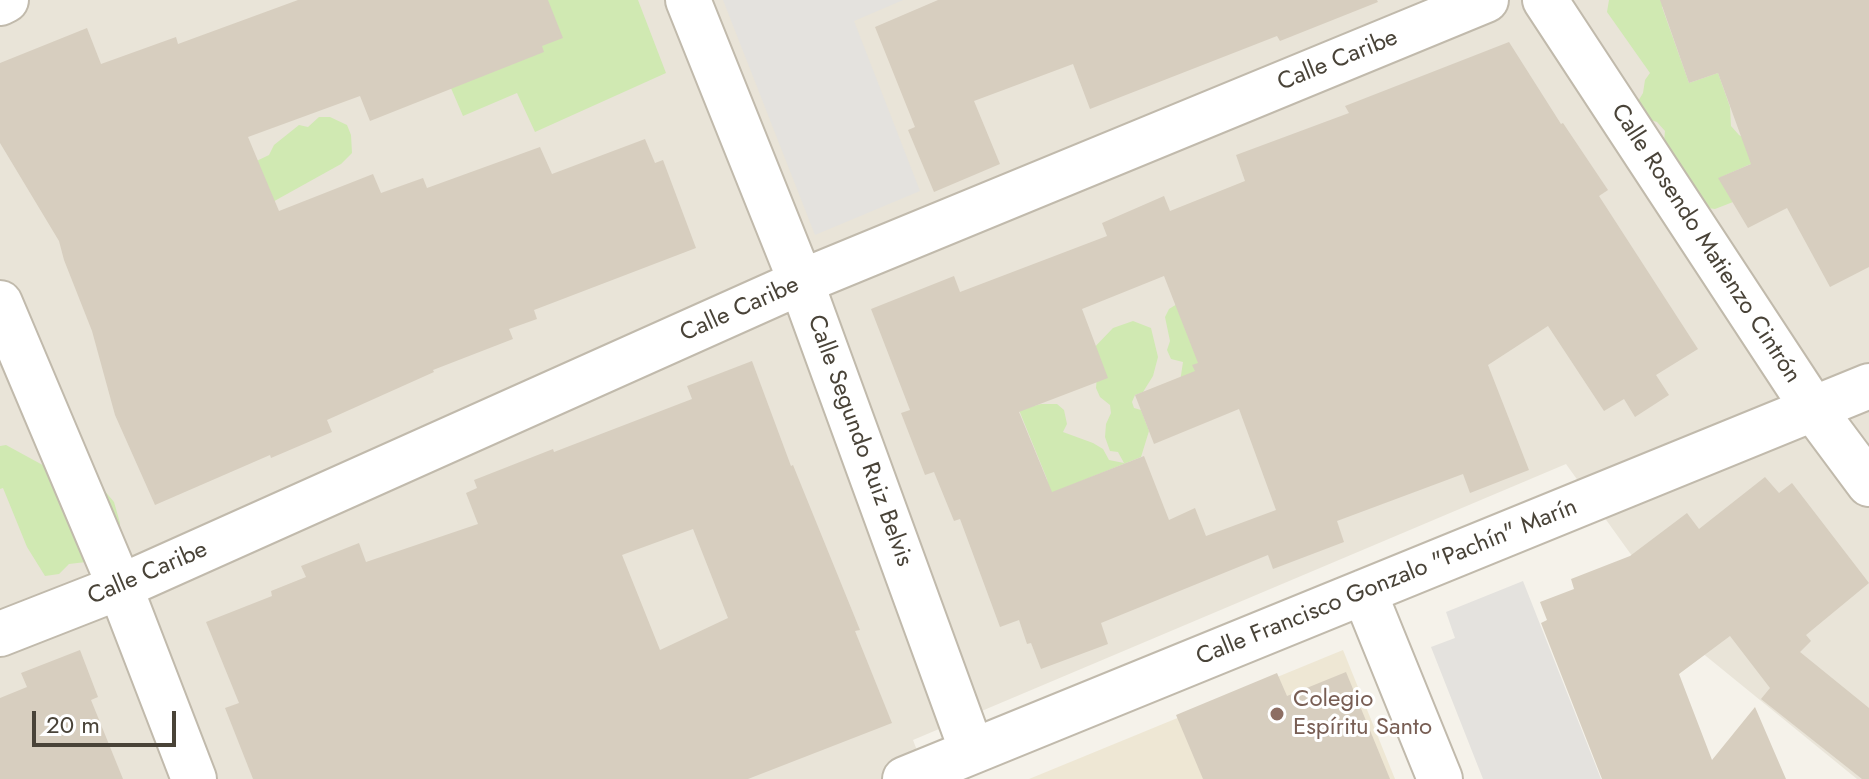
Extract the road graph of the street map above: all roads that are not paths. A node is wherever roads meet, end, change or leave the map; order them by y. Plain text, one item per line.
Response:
1 (6, 0) edge
2 (688, 0) edge
3 (1486, 0) edge
4 (1545, 0) edge
5 (0, 3) edge
6 (801, 282) junction
7 (0, 303) edge
8 (1869, 386) edge
9 (1814, 410) junction
10 (1869, 484) edge
11 (120, 587) junction
12 (1364, 592) junction
13 (0, 634) edge
14 (972, 751) junction
15 (194, 779) edge
16 (905, 779) edge
17 (1440, 779) edge

1 - 5 street
2 - 6 street, Calle Segundo Ruiz Belvis
3 - 6 street, Calle Caribe
4 - 9 street, Calle Rosendo Matienzo Cintrón
6 - 11 street, Calle Caribe
6 - 14 street, Calle Segundo Ruiz Belvis
7 - 11 street
8 - 9 street, Calle Francisco Gonzalo "Pachín" Marín
9 - 10 street, Calle Rosendo Matienzo Cintrón
9 - 12 street, Calle Francisco Gonzalo "Pachín" Marín
11 - 13 street, Calle Caribe
11 - 15 street
12 - 14 street, Calle Francisco Gonzalo "Pachín" Marín
12 - 17 street
14 - 16 street, Calle Francisco Gonzalo "Pachín" Marín

